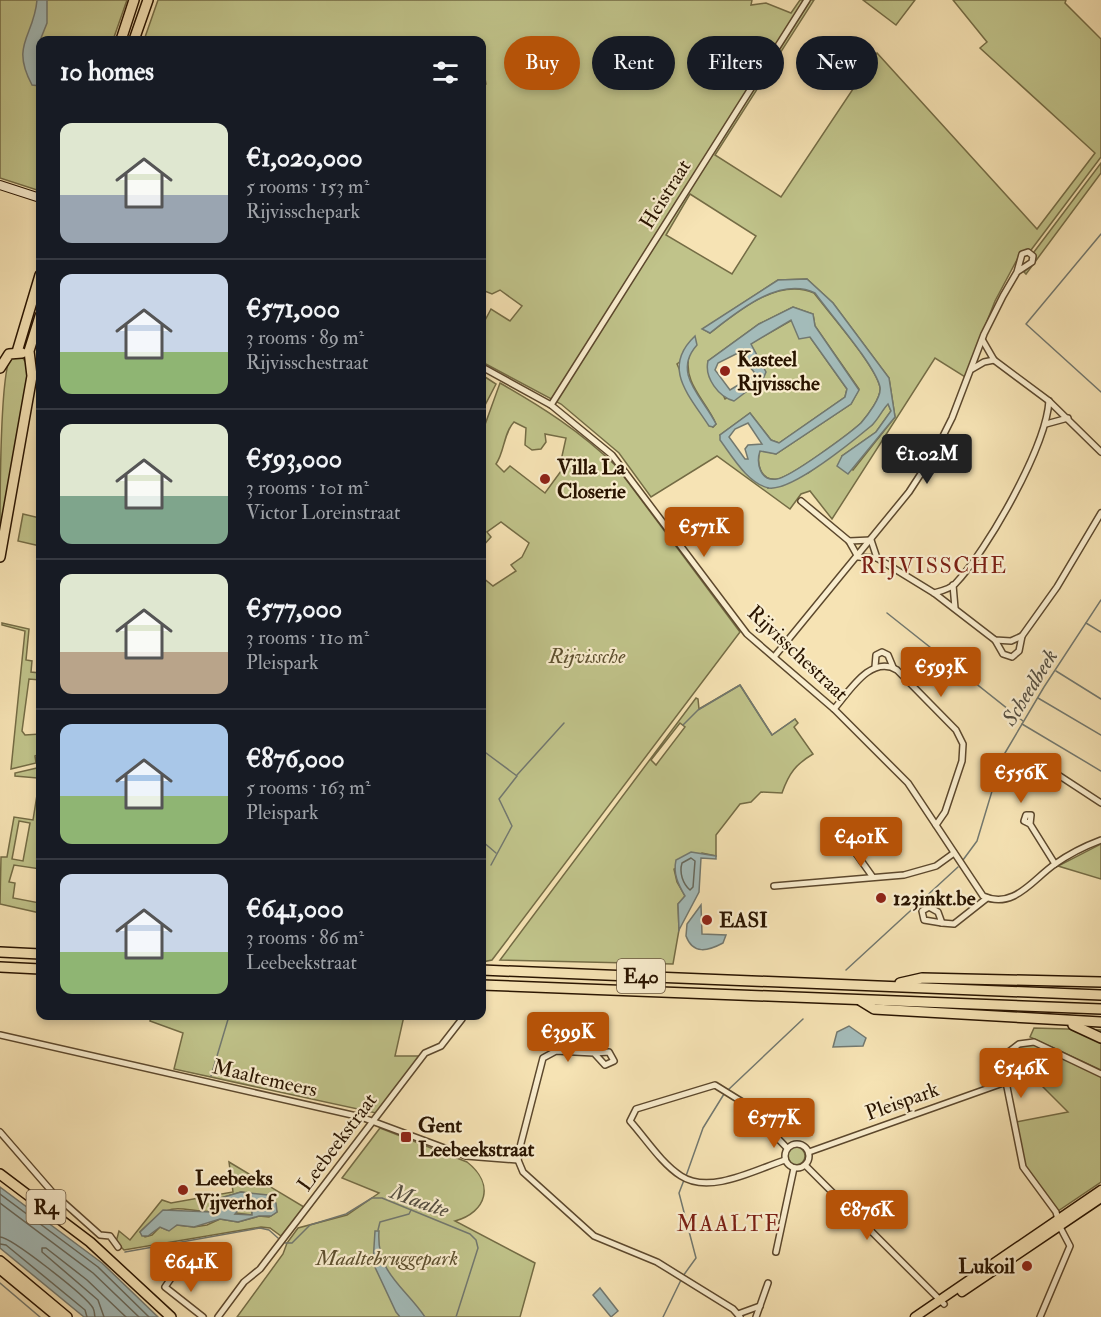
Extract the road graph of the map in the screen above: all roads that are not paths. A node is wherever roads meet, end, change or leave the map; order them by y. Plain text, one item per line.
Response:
1 (134, 0) edge
2 (148, 0) edge
3 (807, 0) edge
4 (122, 36) edge
5 (135, 36) edge
6 (0, 185) edge
7 (36, 197) edge
8 (1017, 272) dead end
9 (36, 288) edge
10 (36, 331) edge
11 (982, 341) junction
12 (17, 352) junction
13 (29, 357) junction
14 (994, 360) junction
15 (1, 361) edge
16 (486, 369) edge
17 (972, 369) junction
18 (1049, 401) junction
19 (550, 405) junction
20 (1068, 418) junction
21 (1046, 424) junction
22 (1101, 452) edge
23 (801, 501) dead end
24 (1101, 513) edge
25 (871, 540) junction
26 (849, 541) junction
27 (0, 557) edge
28 (858, 557) junction
29 (878, 558) junction
30 (953, 585) junction
31 (934, 593) junction
32 (955, 608) junction
33 (1022, 636) junction
34 (995, 640) junction
35 (774, 657) junction
36 (876, 667) junction
37 (892, 667) junction
38 (834, 709) junction
39 (1056, 773) dead end
40 (1101, 802) edge
41 (839, 824) dead end
42 (1030, 824) dead end
43 (936, 825) junction
44 (1101, 840) edge
45 (954, 853) junction
46 (1054, 864) junction
47 (872, 876) junction
48 (774, 886) dead end
49 (987, 898) junction
50 (942, 923) dead end
51 (0, 952) edge
52 (36, 954) edge
53 (0, 967) edge
54 (36, 969) edge
55 (486, 970) edge
56 (1101, 977) edge
57 (1074, 981) junction
58 (1101, 982) edge
59 (486, 985) edge
60 (886, 985) junction
61 (1101, 994) edge
62 (859, 999) junction
63 (1101, 1009) edge
64 (461, 1020) edge
65 (1063, 1021) junction
66 (1101, 1022) edge
67 (0, 1035) edge
68 (1101, 1038) edge
69 (594, 1053) dead end
70 (1101, 1074) edge
71 (1006, 1082) junction
72 (374, 1120) junction
73 (0, 1132) edge
74 (788, 1148) junction
75 (809, 1152) junction
76 (518, 1160) junction
77 (785, 1160) junction
78 (806, 1165) junction
79 (794, 1168) junction
80 (0, 1174) edge
81 (1101, 1190) edge
82 (1101, 1198) edge
83 (1058, 1217) junction
84 (1060, 1227) junction
85 (118, 1247) dead end
86 (776, 1252) dead end
87 (0, 1261) edge
88 (0, 1269) edge
89 (187, 1274) dead end
90 (768, 1283) dead end
91 (943, 1302) junction
92 (760, 1306) junction
93 (739, 1315) edge
94 (58, 1317) edge
95 (67, 1317) edge
96 (171, 1317) edge
97 (203, 1317) edge
98 (218, 1317) edge
99 (756, 1317) edge
100 (915, 1317) edge
101 (925, 1317) edge
102 (1040, 1317) edge

1 - 4 highway
2 - 5 highway
3 - 19 street, Heistraat
6 - 7 street
8 - 11 street
9 - 12 highway
10 - 13 highway
11 - 14 street
11 - 17 street
12 - 13 highway
12 - 15 highway
13 - 27 highway
14 - 17 street
14 - 18 street
16 - 19 street, Rijvisschestraat
17 - 25 street
18 - 20 street
18 - 21 street
19 - 35 street, Rijvisschestraat
20 - 21 street
20 - 22 street
21 - 30 street
23 - 26 street
24 - 33 street
25 - 26 street
25 - 28 street
25 - 29 street
26 - 28 street
28 - 29 street
28 - 35 street
29 - 31 street
30 - 31 street
30 - 32 street
31 - 32 street
32 - 34 street
33 - 34 street
33 - 34 street
35 - 38 street, Rijvisschestraat
36 - 37 street
36 - 37 street
36 - 38 street
37 - 43 street
38 - 43 street, Rijvisschestraat
39 - 40 street
41 - 47 street
42 - 46 street
43 - 45 street, Rijvisschestraat
44 - 46 street
45 - 47 street
45 - 49 street, Rijvisschestraat
46 - 49 street
47 - 48 street
49 - 50 street
51 - 52 highway
53 - 54 highway
55 - 60 highway, E40
56 - 57 highway
57 - 58 highway
57 - 60 highway
59 - 62 highway, E40
60 - 61 highway, E40
62 - 63 highway, E40
62 - 65 highway
64 - 72 street, Leebeekstraat
65 - 66 highway
65 - 68 highway
67 - 72 street, Maaltemeers
69 - 76 street
70 - 71 street
71 - 75 street, Pleispark
71 - 83 street
72 - 76 street, Maaltemeers
72 - 98 street, Leebeekstraat
73 - 85 street
74 - 75 street
74 - 77 street
74 - 77 street
75 - 78 street
76 - 93 street
77 - 79 street
78 - 79 street
78 - 91 street
79 - 86 street
80 - 96 highway, R4
81 - 83 main road
82 - 84 main road
83 - 84 street
83 - 91 main road
84 - 91 main road
84 - 102 street
87 - 95 highway
88 - 94 highway
89 - 97 street
90 - 92 street
91 - 100 main road
91 - 101 main road
92 - 93 street
92 - 99 street

